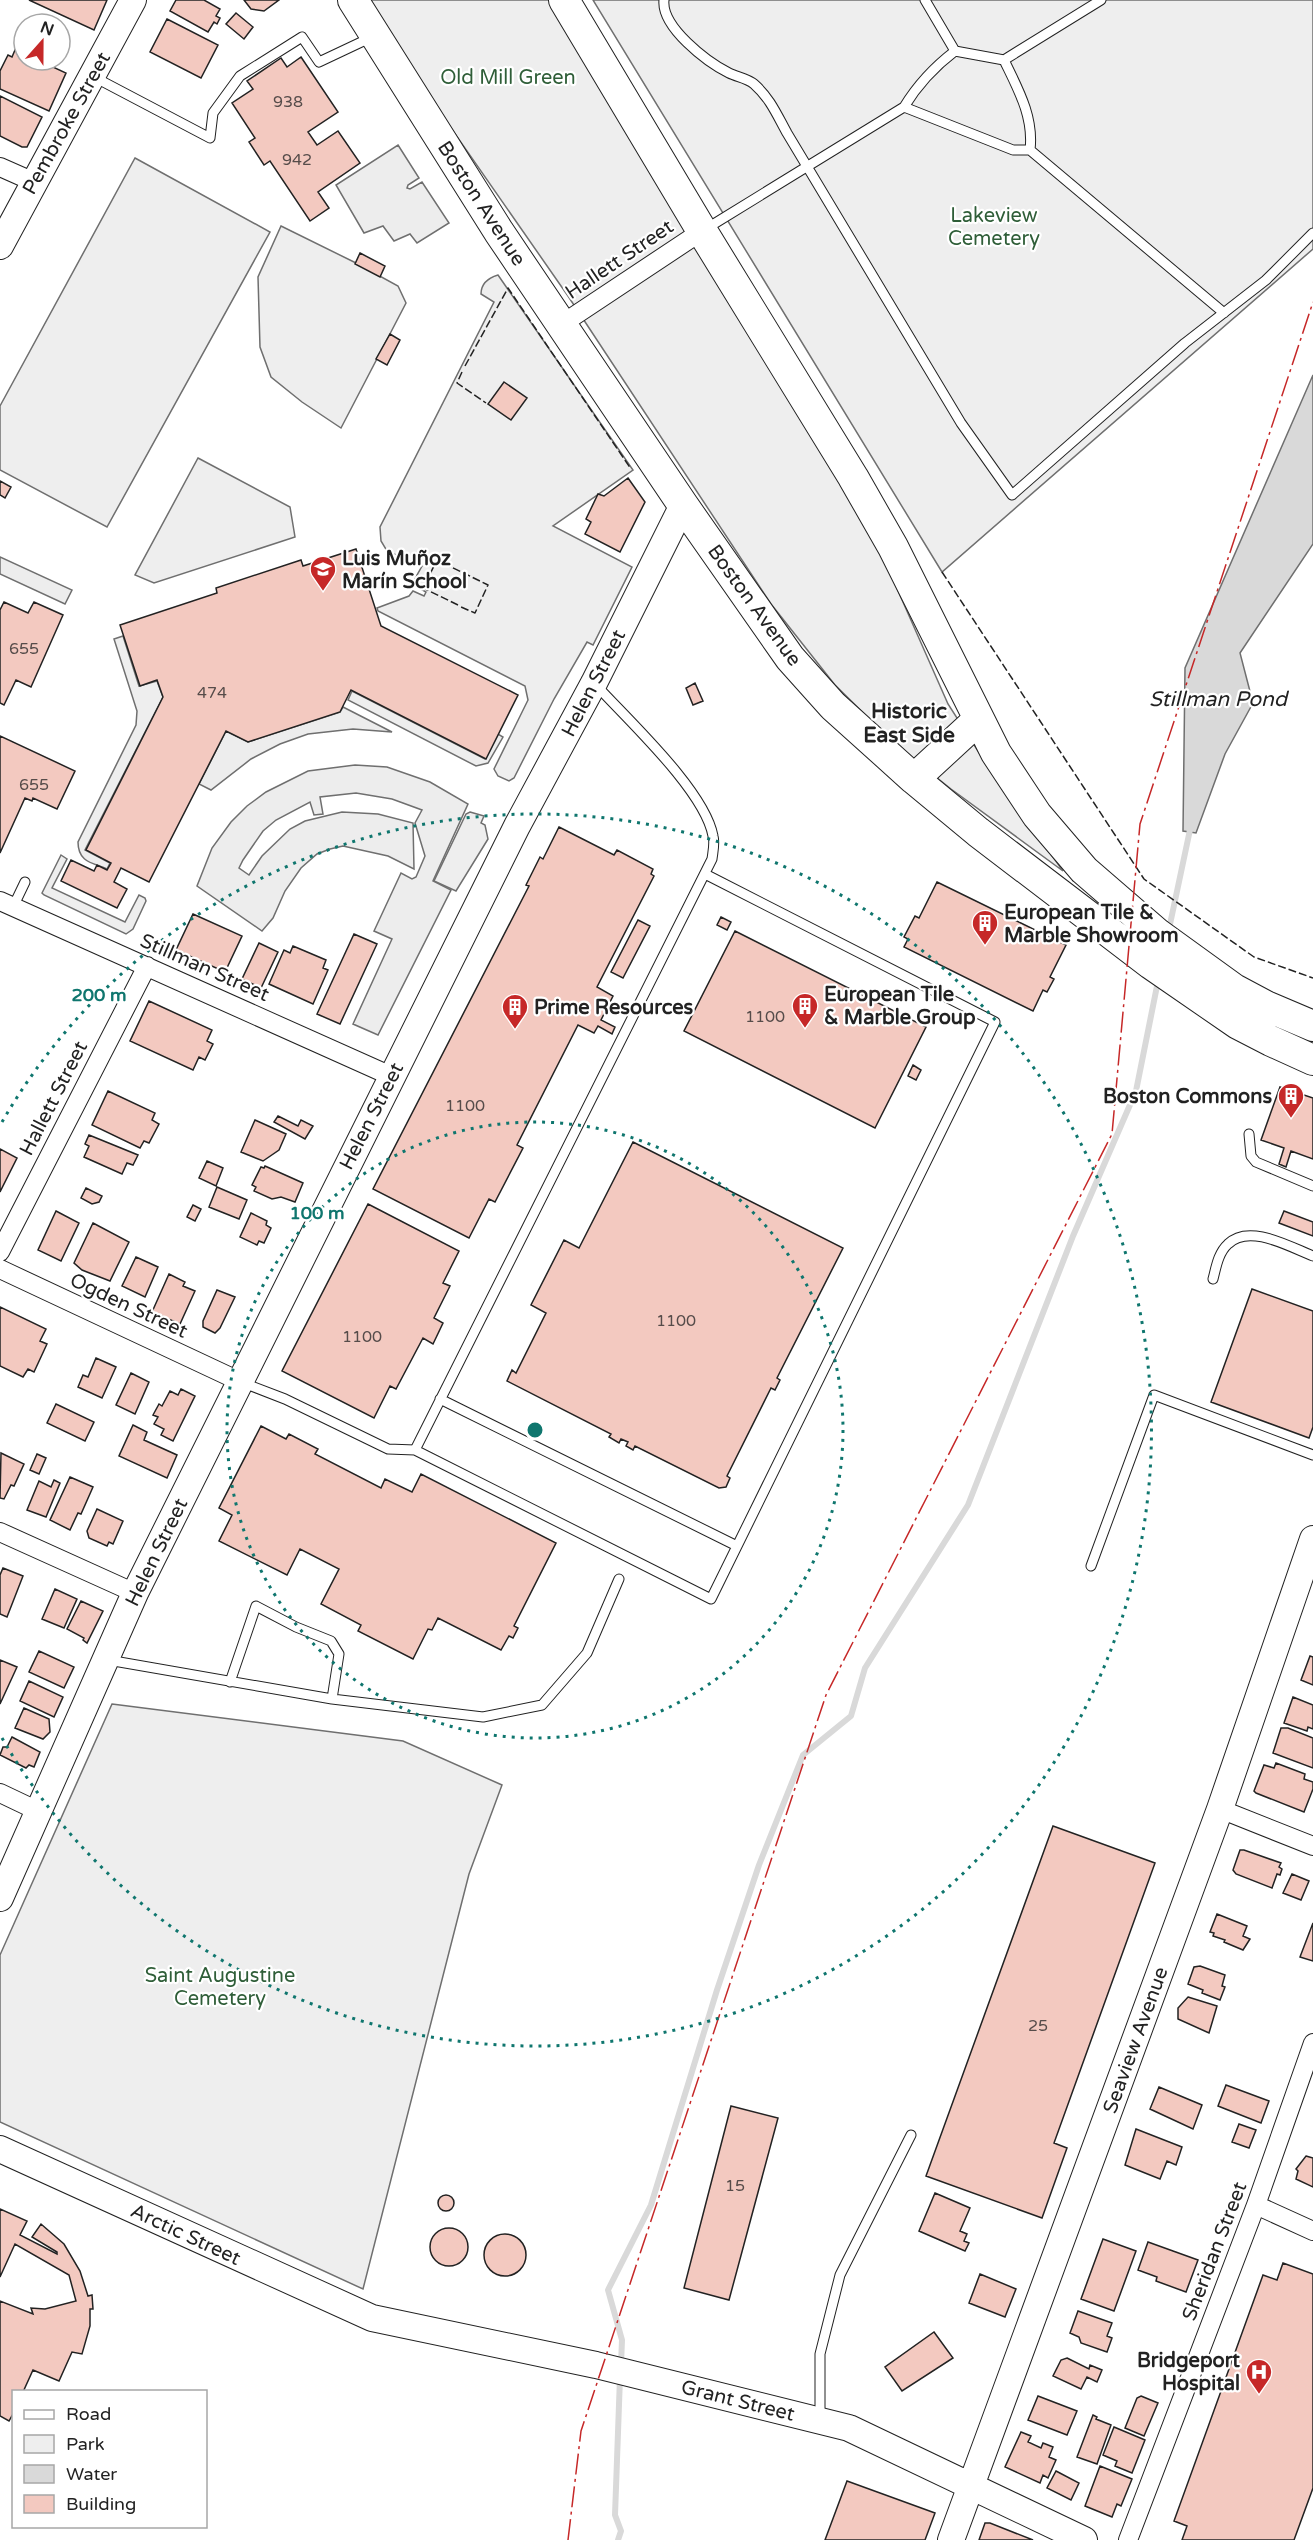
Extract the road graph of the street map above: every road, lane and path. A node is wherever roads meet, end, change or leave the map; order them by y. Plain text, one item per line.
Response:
1 (133, 0) edge
2 (353, 0) edge
3 (564, 0) edge
4 (664, 0) edge
5 (925, 0) edge
6 (1101, 0) edge
7 (375, 35) junction
8 (955, 51) junction
9 (1004, 60) junction
10 (92, 76) junction
11 (904, 107) junction
12 (1030, 150) junction
13 (0, 167) edge
14 (808, 168) junction
15 (34, 182) junction
16 (702, 231) junction
17 (1313, 233) edge
18 (0, 246) edge
19 (1224, 313) junction
20 (562, 324) junction
21 (683, 505) junction
22 (594, 683) junction
23 (978, 720) junction
24 (914, 779) junction
25 (705, 874) junction
26 (25, 882) dead end
27 (6, 904) edge
28 (147, 966) junction
29 (1211, 990) junction
30 (1313, 1026) edge
31 (1313, 1060) edge
32 (392, 1076) junction
33 (1249, 1134) dead end
34 (1313, 1186) edge
35 (0, 1252) edge
36 (1313, 1256) edge
37 (0, 1269) edge
38 (1213, 1279) dead end
39 (239, 1381) junction
40 (441, 1399) junction
41 (415, 1450) junction
42 (1313, 1455) edge
43 (0, 1532) edge
44 (1313, 1539) edge
45 (737, 1546) junction
46 (1091, 1566) dead end
47 (619, 1580) dead end
48 (135, 1593) junction
49 (106, 1659) junction
50 (230, 1682) junction
51 (332, 1700) junction
52 (0, 1793) edge
53 (1220, 1809) junction
54 (40, 1812) junction
55 (1313, 1846) edge
56 (0, 1898) edge
57 (1313, 2043) edge
58 (911, 2135) dead end
59 (0, 2149) edge
60 (1256, 2205) junction
61 (1313, 2231) edge
62 (372, 2318) joint
63 (820, 2420) junction
64 (970, 2488) junction
65 (951, 2540) edge
66 (1084, 2540) edge
67 (1128, 2540) edge

1 - 10 main road, Pembroke Street
2 - 7 main road, Boston Avenue
3 - 16 main road, Boston Avenue
4 - 14 lane
5 - 8 lane
6 - 9 lane
7 - 10 lane
7 - 20 main road, Boston Avenue
8 - 9 lane
8 - 11 lane
9 - 12 lane
10 - 15 main road, Pembroke Street
11 - 12 lane
11 - 14 lane
12 - 19 lane
13 - 15 street
14 - 16 lane
14 - 19 lane
15 - 18 main road, Pembroke Street
16 - 20 street, Hallett Street
16 - 23 main road, Boston Avenue
17 - 19 lane
20 - 21 main road, Boston Avenue
21 - 22 main road, Helen Street
21 - 24 main road, Boston Avenue
22 - 25 lane
22 - 32 main road, Helen Street
23 - 24 main road
23 - 29 main road, Boston Avenue
24 - 29 main road, Boston Avenue
25 - 40 lane
25 - 45 lane
26 - 27 lane
27 - 28 street, Stillman Street
28 - 32 street, Stillman Street
28 - 35 street, Hallett Street
29 - 30 main road, Boston Avenue
29 - 31 main road, Boston Avenue
32 - 39 main road, Helen Street
33 - 34 lane
36 - 38 lane
37 - 39 street, Ogden Street
39 - 41 lane
39 - 48 main road, Helen Street
40 - 41 lane
40 - 45 lane
41 - 45 lane
42 - 46 lane
43 - 48 street
44 - 53 main road, Seaview Avenue
47 - 51 lane
48 - 49 main road, Helen Street
49 - 50 lane
49 - 54 main road, Helen Street
50 - 51 lane
50 - 51 lane
52 - 54 street
53 - 55 street
53 - 64 main road, Seaview Avenue
54 - 56 main road, Helen Street
57 - 60 street, Sheridan Street
58 - 63 lane
59 - 62 main road, Arctic Street
60 - 61 street
60 - 67 street, Sheridan Street
62 - 63 main road, Grant Street
63 - 64 main road, Grant Street
64 - 65 main road, Seaview Avenue
64 - 66 main road, Grant Street

